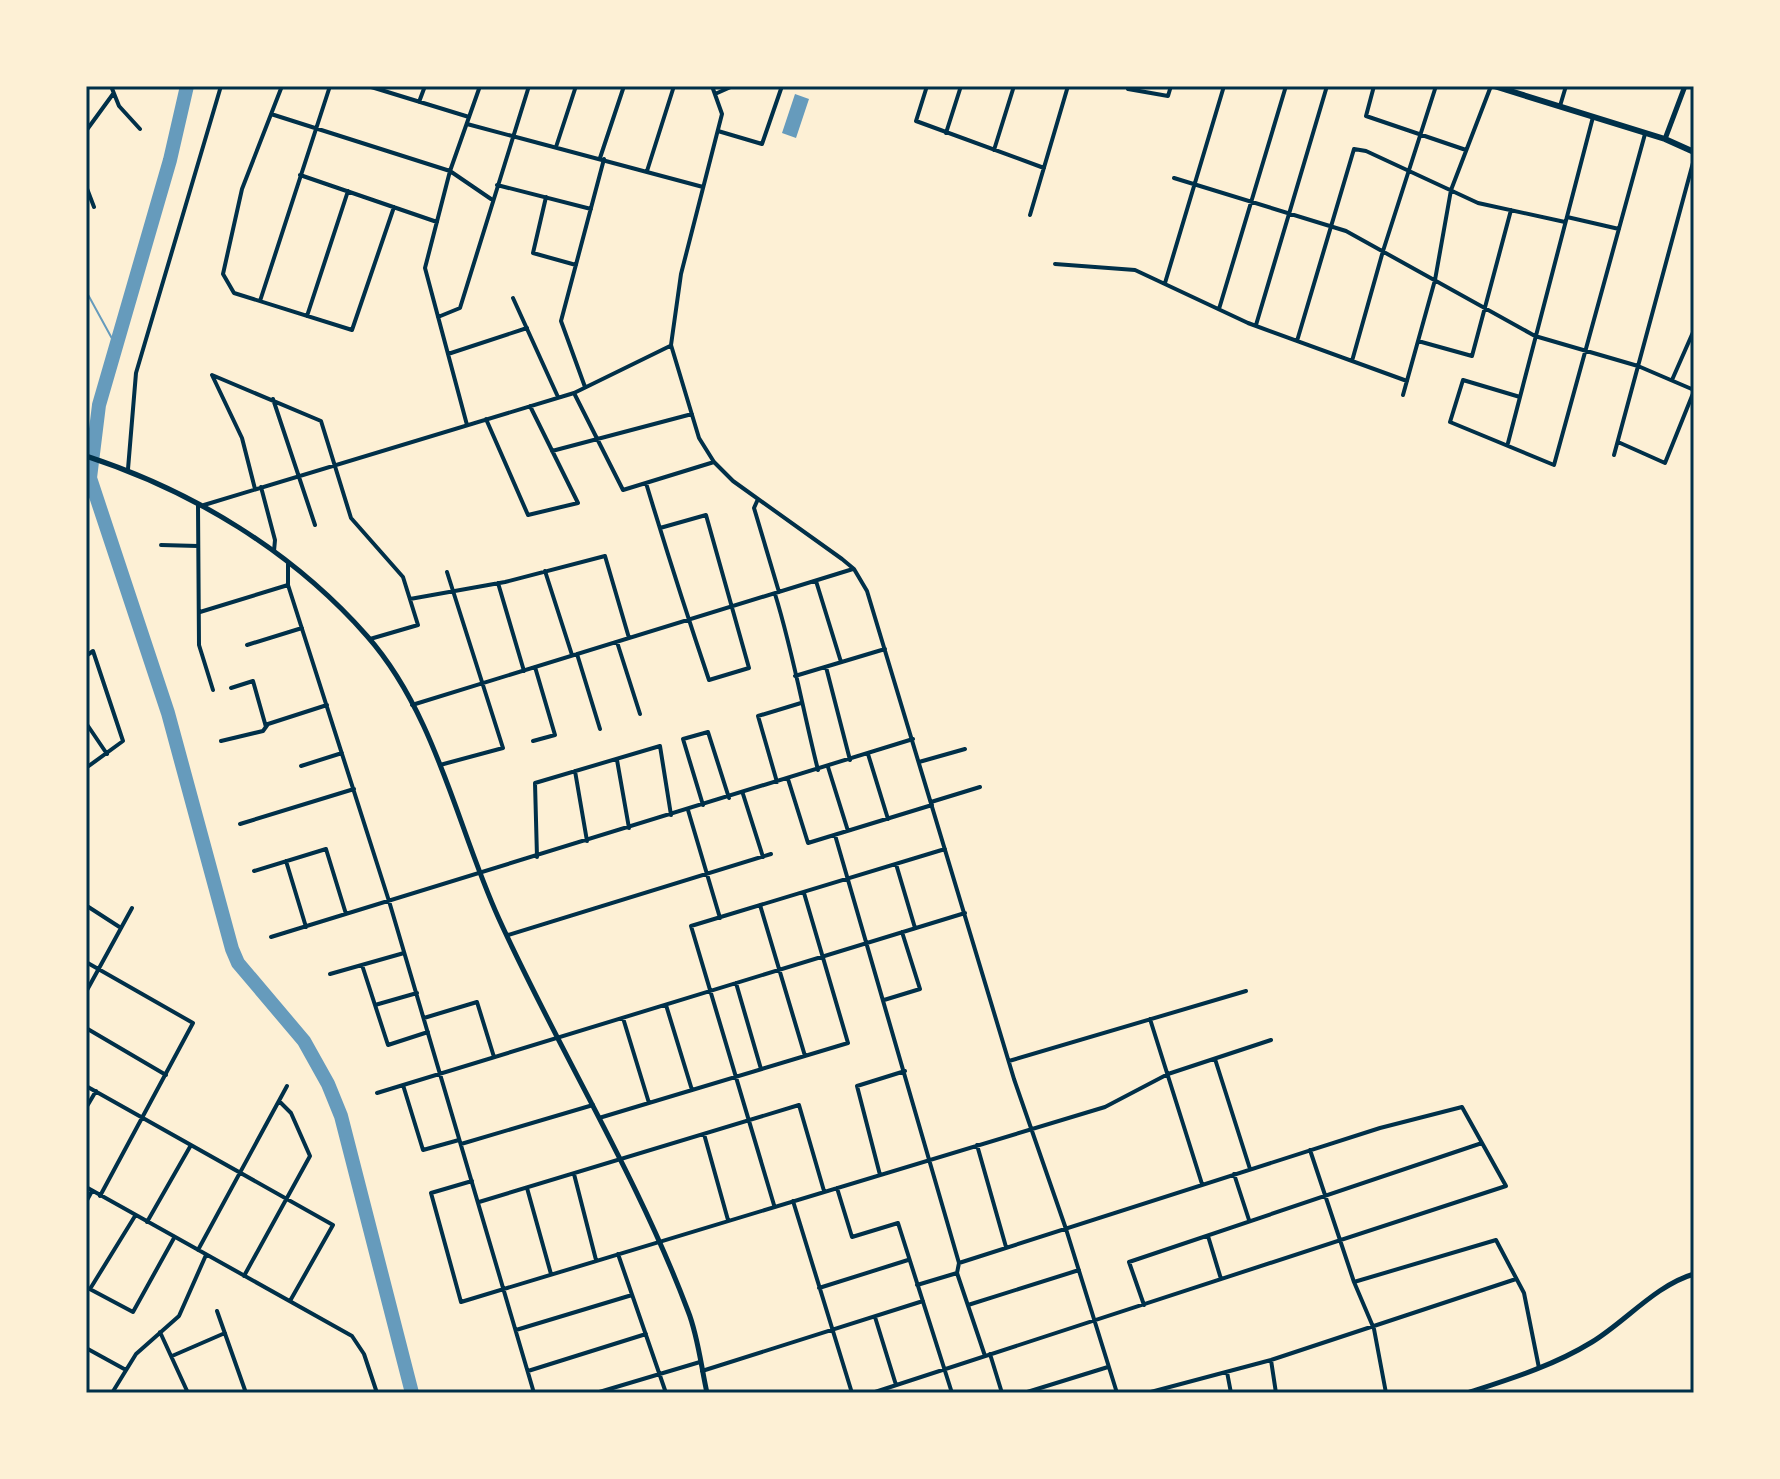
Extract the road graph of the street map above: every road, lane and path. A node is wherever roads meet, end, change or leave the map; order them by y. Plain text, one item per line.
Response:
1 (111, 86) edge
2 (221, 86) edge
3 (282, 86) edge
4 (330, 86) edge
5 (368, 86) edge
6 (425, 86) edge
7 (480, 86) edge
8 (529, 86) edge
9 (576, 86) edge
10 (624, 86) edge
11 (674, 86) edge
12 (712, 86) edge
13 (733, 86) edge
14 (782, 86) edge
15 (927, 86) edge
16 (961, 86) edge
17 (1014, 86) edge
18 (1068, 86) edge
19 (1129, 86) edge
20 (1171, 86) edge
21 (1224, 86) edge
22 (1286, 86) edge
23 (1327, 86) edge
24 (1374, 86) edge
25 (1436, 86) edge
26 (1492, 86) edge
27 (1566, 86) edge
28 (1686, 86) edge
29 (377, 87) edge
30 (1694, 89) edge
31 (1518, 90) edge
32 (113, 94) junction
33 (715, 94) junction
34 (419, 102) junction
35 (1560, 106) junction
36 (271, 114) junction
37 (469, 117) junction
38 (1593, 117) junction
39 (467, 124) junction
40 (315, 128) junction
41 (140, 129) dead end
42 (86, 131) edge
43 (718, 131) junction
44 (946, 133) junction
45 (1645, 133) junction
46 (512, 135) junction
47 (1419, 135) junction
48 (1665, 139) junction
49 (556, 147) junction
50 (994, 150) junction
51 (1467, 150) junction
52 (1694, 152) edge
53 (602, 159) junction
54 (1694, 159) edge
55 (1044, 168) junction
56 (1408, 169) junction
57 (450, 171) junction
58 (647, 171) junction
59 (300, 175) junction
60 (1174, 178) dead end
61 (1195, 184) junction
62 (497, 185) junction
63 (86, 186) edge
64 (703, 187) junction
65 (1451, 190) junction
66 (348, 191) junction
67 (546, 197) junction
68 (492, 200) junction
69 (1250, 201) junction
70 (94, 207) dead end
71 (394, 207) junction
72 (591, 209) junction
73 (1511, 210) junction
74 (1289, 213) junction
75 (1030, 215) dead end
76 (1566, 220) junction
77 (437, 222) junction
78 (1332, 226) junction
79 (1619, 229) junction
80 (1383, 251) junction
81 (1055, 264) dead end
82 (576, 265) junction
83 (1435, 280) junction
84 (1165, 284) junction
85 (513, 298) dead end
86 (260, 301) junction
87 (1484, 308) junction
88 (1219, 309) junction
89 (307, 316) junction
90 (438, 317) junction
91 (1256, 326) junction
92 (527, 328) junction
93 (1694, 330) edge
94 (1537, 337) junction
95 (1297, 341) junction
96 (1418, 341) junction
97 (671, 345) junction
98 (1586, 351) junction
99 (448, 354) junction
100 (1352, 361) junction
101 (1638, 366) junction
102 (1672, 380) junction
103 (1407, 381) junction
104 (585, 388) junction
105 (1694, 390) edge
106 (574, 393) junction
107 (1403, 395) dead end
108 (558, 397) junction
109 (1520, 397) junction
110 (273, 398) junction
111 (530, 406) junction
112 (692, 414) junction
113 (486, 419) junction
114 (467, 425) junction
115 (598, 439) junction
116 (1618, 442) junction
117 (1507, 444) junction
118 (552, 451) junction
119 (1614, 455) dead end
120 (86, 456) edge
121 (714, 462) junction
122 (336, 464) junction
123 (128, 469) junction
124 (297, 476) junction
125 (646, 483) junction
126 (258, 488) junction
127 (758, 499) junction
128 (201, 504) junction
129 (315, 525) dead end
130 (660, 528) junction
131 (161, 545) dead end
132 (198, 546) junction
133 (274, 554) junction
134 (288, 564) junction
135 (854, 569) junction
136 (545, 571) junction
137 (447, 572) dead end
138 (816, 581) junction
139 (498, 583) junction
140 (288, 585) junction
141 (453, 591) junction
142 (777, 593) junction
143 (410, 599) junction
144 (732, 605) junction
145 (200, 612) junction
146 (688, 618) junction
147 (302, 628) junction
148 (629, 638) junction
149 (370, 639) junction
150 (617, 642) junction
151 (247, 645) dead end
152 (885, 649) junction
153 (574, 655) junction
154 (86, 656) edge
155 (841, 662) junction
156 (535, 667) junction
157 (826, 667) junction
158 (524, 671) junction
159 (795, 676) junction
160 (482, 683) junction
161 (231, 688) dead end
162 (213, 690) dead end
163 (801, 703) junction
164 (327, 705) junction
165 (412, 705) junction
166 (640, 714) dead end
167 (86, 723) edge
168 (266, 727) junction
169 (600, 729) dead end
170 (913, 739) junction
171 (221, 741) dead end
172 (533, 741) dead end
173 (965, 749) dead end
174 (342, 753) junction
175 (107, 754) junction
176 (868, 754) junction
177 (617, 759) junction
178 (850, 760) junction
179 (919, 762) junction
180 (301, 766) dead end
181 (438, 766) junction
182 (828, 767) junction
183 (86, 768) edge
184 (818, 770) junction
185 (575, 771) junction
186 (788, 779) junction
187 (777, 782) junction
188 (980, 787) dead end
189 (354, 789) junction
190 (743, 793) junction
191 (729, 798) junction
192 (932, 803) junction
193 (703, 805) junction
194 (688, 810) junction
195 (671, 815) junction
196 (888, 819) junction
197 (86, 821) edge
198 (240, 824) dead end
199 (629, 828) junction
200 (848, 831) junction
201 (835, 835) junction
202 (587, 841) junction
203 (945, 849) junction
204 (771, 854) dead end
205 (537, 857) junction
206 (763, 857) junction
207 (286, 861) junction
208 (896, 864) junction
209 (254, 871) dead end
210 (479, 874) junction
211 (708, 874) junction
212 (847, 879) junction
213 (804, 893) junction
214 (389, 901) junction
215 (760, 905) junction
216 (132, 908) dead end
217 (965, 913) junction
218 (346, 914) junction
219 (720, 918) junction
220 (306, 927) junction
221 (121, 928) junction
222 (915, 928) junction
223 (902, 932) junction
224 (508, 935) junction
225 (271, 937) dead end
226 (867, 943) junction
227 (404, 953) junction
228 (823, 957) junction
229 (86, 962) edge
230 (362, 965) junction
231 (99, 969) junction
232 (780, 970) junction
233 (330, 974) dead end
234 (736, 983) junction
235 (1246, 991) dead end
236 (86, 992) edge
237 (709, 992) junction
238 (417, 993) junction
239 (884, 1000) junction
240 (375, 1005) junction
241 (666, 1005) junction
242 (424, 1018) junction
243 (623, 1018) junction
244 (1150, 1019) junction
245 (86, 1028) edge
246 (428, 1032) junction
247 (560, 1037) junction
248 (1271, 1040) dead end
249 (805, 1056) junction
250 (494, 1057) junction
251 (1215, 1059) junction
252 (1009, 1061) junction
253 (761, 1069) junction
254 (905, 1071) junction
255 (441, 1074) junction
256 (1168, 1074) junction
257 (166, 1075) junction
258 (734, 1077) junction
259 (403, 1085) junction
260 (86, 1086) edge
261 (287, 1086) dead end
262 (692, 1090) junction
263 (96, 1091) junction
264 (377, 1093) dead end
265 (279, 1101) junction
266 (649, 1103) junction
267 (593, 1105) junction
268 (86, 1108) edge
269 (144, 1118) junction
270 (599, 1118) junction
271 (748, 1120) junction
272 (1032, 1128) junction
273 (704, 1134) junction
274 (461, 1142) junction
275 (1482, 1143) junction
276 (191, 1145) junction
277 (977, 1145) junction
278 (1310, 1150) junction
279 (931, 1159) junction
280 (619, 1160) junction
281 (1250, 1169) junction
282 (240, 1173) junction
283 (574, 1174) junction
284 (1234, 1174) junction
285 (880, 1175) junction
286 (472, 1181) junction
287 (1202, 1184) junction
288 (86, 1187) edge
289 (837, 1187) junction
290 (527, 1188) junction
291 (92, 1191) junction
292 (824, 1191) junction
293 (1325, 1195) junction
294 (100, 1196) junction
295 (286, 1198) junction
296 (793, 1201) junction
297 (86, 1202) edge
298 (479, 1202) junction
299 (774, 1206) junction
300 (135, 1216) junction
301 (729, 1220) junction
302 (1249, 1220) junction
303 (147, 1222) junction
304 (1066, 1229) junction
305 (1208, 1236) junction
306 (174, 1237) junction
307 (1341, 1241) junction
308 (658, 1242) junction
309 (1006, 1248) junction
310 (198, 1250) junction
311 (618, 1254) junction
312 (206, 1255) junction
313 (596, 1260) junction
314 (909, 1260) junction
315 (959, 1263) junction
316 (1079, 1270) junction
317 (957, 1273) junction
318 (551, 1274) junction
319 (1694, 1274) edge
320 (244, 1276) junction
321 (1221, 1279) junction
322 (1516, 1279) junction
323 (1354, 1282) junction
324 (917, 1285) junction
325 (88, 1288) edge
326 (819, 1288) junction
327 (503, 1289) junction
328 (632, 1295) junction
329 (290, 1301) junction
330 (923, 1301) junction
331 (968, 1305) junction
332 (1144, 1305) junction
333 (217, 1311) dead end
334 (875, 1317) junction
335 (1094, 1320) junction
336 (1372, 1325) junction
337 (516, 1330) junction
338 (832, 1331) junction
339 (160, 1332) junction
340 (225, 1333) junction
341 (646, 1334) junction
342 (86, 1348) edge
343 (987, 1355) junction
344 (172, 1356) junction
345 (1271, 1360) junction
346 (700, 1362) junction
347 (1108, 1367) junction
348 (944, 1369) junction
349 (1540, 1369) junction
350 (126, 1370) junction
351 (528, 1371) junction
352 (702, 1371) junction
353 (1227, 1371) junction
354 (660, 1374) junction
355 (896, 1385) junction
356 (112, 1393) edge
357 (188, 1393) edge
358 (246, 1393) edge
359 (377, 1393) edge
360 (534, 1393) edge
361 (596, 1393) edge
362 (666, 1393) edge
363 (707, 1393) edge
364 (852, 1393) edge
365 (872, 1393) edge
366 (952, 1393) edge
367 (1002, 1393) edge
368 (1024, 1393) edge
369 (1117, 1393) edge
370 (1147, 1393) edge
371 (1231, 1393) edge
372 (1276, 1393) edge
373 (1386, 1393) edge
374 (1467, 1393) edge

1 - 32 street
2 - 123 street
3 - 36 street
4 - 40 street
5 - 29 street
6 - 34 street
7 - 37 street
8 - 46 street
9 - 49 street
10 - 53 street
11 - 58 street
12 - 33 street
13 - 33 street
14 - 43 street
15 - 44 street
16 - 44 street
17 - 50 street
18 - 55 street
19 - 20 street
21 - 61 street
22 - 69 street
23 - 74 street
24 - 47 street
25 - 47 street
26 - 31 main road
26 - 51 street
27 - 35 street
28 - 30 street
28 - 48 street
29 - 34 street
31 - 35 main road
32 - 41 street
32 - 42 street
33 - 43 street
34 - 37 street
35 - 38 main road
36 - 40 street
36 - 86 street
37 - 39 street
38 - 45 main road
38 - 76 street
39 - 46 street
39 - 57 street
40 - 57 street
40 - 59 street
43 - 64 street
44 - 50 street
45 - 48 main road
45 - 79 street
46 - 49 street
46 - 62 street
47 - 51 street
47 - 56 street
48 - 52 main road
49 - 53 street
50 - 55 street
51 - 65 street
53 - 58 street
53 - 72 street
54 - 101 street
55 - 75 street
56 - 65 street
56 - 78 street
56 - 80 street
57 - 68 street
57 - 77 street
58 - 64 street
59 - 66 street
59 - 86 street
60 - 61 street
61 - 69 street
61 - 84 street
62 - 67 street
62 - 68 street
63 - 70 street
64 - 97 street
65 - 73 street
65 - 83 street
66 - 71 street
66 - 89 street
67 - 72 street
67 - 82 street
68 - 90 street
69 - 74 street
69 - 88 street
71 - 77 street
71 - 89 street
72 - 82 street
73 - 76 street
73 - 87 street
74 - 78 street
74 - 91 street
76 - 79 street
76 - 94 street
77 - 90 street
78 - 80 street
78 - 95 street
79 - 98 street
80 - 83 street
80 - 100 street
81 - 84 street
82 - 104 street
83 - 87 street
83 - 96 street
84 - 88 street
85 - 92 street
86 - 89 street
87 - 94 street
87 - 96 street
88 - 91 street
90 - 99 street
91 - 95 street
92 - 99 street
92 - 108 street
93 - 102 street
94 - 98 street
94 - 109 street
95 - 100 street
96 - 103 street
97 - 104 street
97 - 112 street
98 - 101 street
98 - 117 street
99 - 114 street
100 - 103 street
101 - 102 street
101 - 116 street
102 - 105 street
103 - 107 street
104 - 106 street
105 - 116 street
106 - 108 street
106 - 115 street
108 - 111 street
109 - 117 street
109 - 117 street
110 - 122 street
110 - 124 street
110 - 126 street
111 - 113 street
111 - 118 street
112 - 115 street
112 - 121 street
113 - 114 street
113 - 118 street
114 - 122 street
115 - 118 street
115 - 125 street
116 - 119 street
120 - 123 street
121 - 125 street
121 - 127 street
122 - 124 street
122 - 143 street
123 - 128 street
124 - 126 street
124 - 129 street
125 - 130 street
126 - 128 street
126 - 133 street
127 - 135 street
127 - 142 street
128 - 132 street
128 - 133 street
130 - 144 street
130 - 146 street
131 - 132 street
132 - 145 street
133 - 134 street
134 - 140 street
134 - 149 street
135 - 138 street
135 - 152 street
136 - 139 street
136 - 148 street
136 - 153 street
137 - 141 street
138 - 142 street
138 - 155 street
139 - 141 street
139 - 158 street
140 - 145 street
140 - 147 street
141 - 143 street
141 - 160 street
142 - 144 street
142 - 159 street
143 - 149 street
144 - 146 street
144 - 146 street
145 - 162 street
146 - 148 street
147 - 151 street
147 - 164 street
148 - 150 street
149 - 165 street
150 - 153 street
150 - 166 street
152 - 155 street
152 - 170 street
153 - 156 street
153 - 169 street
154 - 175 street
155 - 157 street
156 - 158 street
156 - 172 street
157 - 159 street
157 - 178 street
158 - 160 street
159 - 163 street
160 - 165 street
160 - 181 street
161 - 168 street
163 - 184 street
163 - 187 street
164 - 168 street
164 - 174 street
165 - 181 street
167 - 175 street
168 - 171 street
170 - 176 street
170 - 179 street
173 - 179 street
174 - 180 street
174 - 189 street
175 - 183 street
176 - 178 street
176 - 196 street
177 - 185 street
177 - 195 street
177 - 199 street
178 - 182 street
179 - 192 street
181 - 210 street
182 - 184 street
182 - 200 street
184 - 186 street
185 - 202 street
185 - 205 street
186 - 187 street
186 - 201 street
187 - 190 street
188 - 192 street
189 - 198 street
189 - 214 street
190 - 191 street
190 - 206 street
191 - 193 street
191 - 193 street
192 - 196 street
192 - 203 street
193 - 194 street
194 - 195 street
194 - 211 street
195 - 199 street
196 - 200 street
197 - 221 street
199 - 202 street
200 - 201 street
201 - 212 street
202 - 205 street
203 - 208 street
203 - 217 street
204 - 206 street
205 - 210 street
206 - 211 street
207 - 209 street
207 - 218 street
207 - 220 street
208 - 212 street
208 - 222 street
210 - 214 street
210 - 224 street
211 - 219 street
211 - 224 street
212 - 213 street
212 - 226 street
213 - 215 street
213 - 228 street
214 - 218 street
214 - 227 street
215 - 219 street
215 - 232 street
216 - 221 street
217 - 222 street
217 - 252 street
218 - 220 street
219 - 237 street
220 - 225 street
221 - 231 street
222 - 223 street
223 - 226 street
223 - 239 street
224 - 247 street
226 - 228 street
226 - 239 street
227 - 230 street
227 - 238 street
228 - 232 street
228 - 249 street
229 - 231 street
230 - 233 street
230 - 240 street
231 - 236 street
231 - 257 street
232 - 234 street
232 - 249 street
234 - 237 street
234 - 253 street
235 - 244 street
237 - 241 street
237 - 258 street
238 - 240 street
238 - 242 street
239 - 254 street
240 - 246 street
241 - 243 street
241 - 262 street
242 - 246 street
242 - 250 street
243 - 247 street
243 - 266 street
244 - 252 street
244 - 256 street
245 - 257 street
246 - 255 street
247 - 250 street
247 - 267 street
248 - 251 street
249 - 253 street
250 - 255 street
251 - 256 street
251 - 281 street
252 - 272 street
253 - 258 street
254 - 279 street
254 - 285 street
255 - 259 street
255 - 274 street
256 - 272 street
256 - 287 street
257 - 269 street
258 - 262 street
258 - 271 street
259 - 264 street
259 - 274 street
260 - 263 street
261 - 265 street
262 - 266 street
263 - 268 street
263 - 269 street
265 - 282 street
265 - 295 street
266 - 270 street
267 - 270 street
267 - 274 street
269 - 276 street
269 - 294 street
270 - 280 street
271 - 273 street
271 - 292 street
271 - 299 street
272 - 277 street
272 - 304 street
273 - 280 street
273 - 301 street
274 - 286 street
275 - 278 street
275 - 293 street
275 - 307 street
276 - 282 street
276 - 303 street
277 - 279 street
277 - 309 street
278 - 281 street
278 - 293 street
279 - 285 street
279 - 315 street
280 - 283 street
280 - 308 street
281 - 284 street
282 - 295 street
282 - 310 street
283 - 290 street
283 - 313 street
284 - 287 street
284 - 302 street
285 - 289 street
286 - 298 street
286 - 327 street
287 - 304 street
288 - 291 street
289 - 292 street
289 - 314 street
290 - 298 street
290 - 318 street
291 - 294 street
291 - 297 street
292 - 296 street
293 - 302 street
293 - 307 street
294 - 300 street
295 - 320 street
295 - 329 street
296 - 299 street
296 - 326 street
298 - 327 street
299 - 301 street
300 - 303 street
300 - 325 street
301 - 308 street
302 - 305 street
303 - 306 street
304 - 309 street
304 - 316 street
305 - 321 street
305 - 332 street
306 - 310 street
306 - 325 street
307 - 321 street
307 - 323 street
308 - 311 street
308 - 346 street
309 - 315 street
310 - 312 street
311 - 313 street
311 - 328 street
312 - 320 street
312 - 339 street
313 - 318 street
314 - 324 street
314 - 326 street
315 - 317 street
316 - 331 street
316 - 335 street
317 - 324 street
317 - 331 street
318 - 327 street
319 - 349 street
320 - 329 street
321 - 332 street
322 - 323 street
322 - 336 street
322 - 349 street
323 - 336 street
324 - 330 street
326 - 338 street
327 - 337 street
328 - 337 street
328 - 341 street
329 - 359 street
330 - 334 street
330 - 348 street
331 - 343 street
332 - 335 street
333 - 340 street
334 - 338 street
334 - 355 street
335 - 343 street
335 - 347 street
336 - 345 street
336 - 373 street
337 - 351 street
338 - 352 street
338 - 364 street
339 - 344 street
339 - 350 street
340 - 344 street
340 - 358 street
341 - 351 street
341 - 354 street
342 - 350 street
343 - 348 street
343 - 367 street
344 - 357 street
345 - 353 street
345 - 372 street
346 - 352 street
346 - 354 street
347 - 368 street
347 - 369 street
348 - 355 street
348 - 366 street
349 - 374 street
350 - 356 street
351 - 360 street
352 - 363 street
353 - 370 street
353 - 371 street
354 - 361 street
354 - 362 street
355 - 365 street

